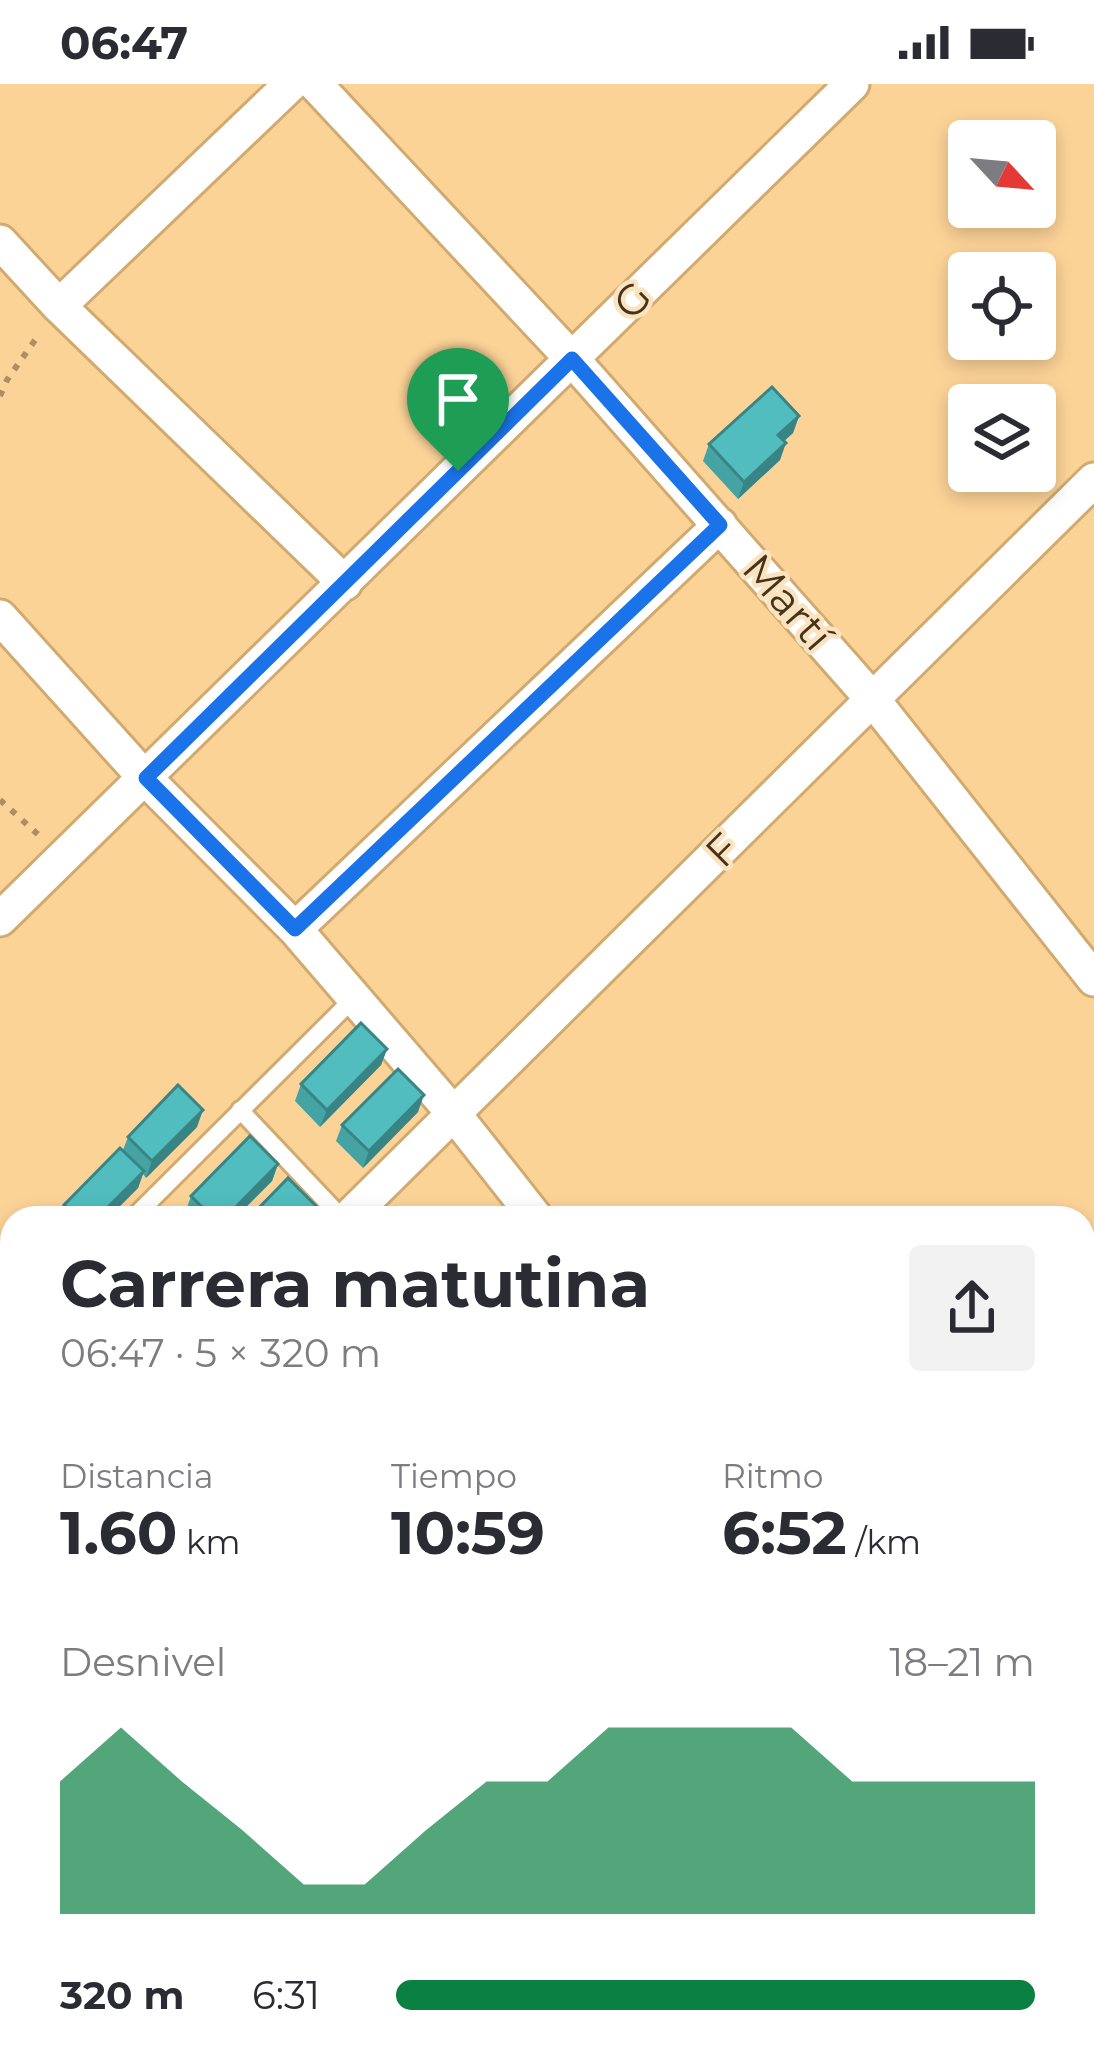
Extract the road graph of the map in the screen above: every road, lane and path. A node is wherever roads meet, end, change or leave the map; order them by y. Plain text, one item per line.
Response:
1 (291, 84) edge
2 (315, 84) edge
3 (852, 84) edge
4 (0, 242) edge
5 (59, 306) junction
6 (572, 359) junction
7 (0, 396) edge
8 (1094, 479) edge
9 (720, 525) junction
10 (345, 583) junction
11 (0, 617) edge
12 (874, 700) junction
13 (146, 778) junction
14 (0, 800) edge
15 (63, 857) junction
16 (0, 919) edge
17 (295, 929) junction
18 (1094, 979) edge
19 (355, 997) junction
20 (240, 1110) junction
21 (454, 1114) junction
22 (146, 1206) edge
23 (333, 1206) edge
24 (358, 1206) edge
25 (527, 1206) edge

1 - 5 street
2 - 6 street, Martí
3 - 6 street, G
4 - 5 street
5 - 7 path
5 - 10 street
6 - 9 street, Martí
6 - 10 street, G
8 - 12 street, F
9 - 12 street, Martí
9 - 17 street
10 - 13 street, G
11 - 13 street
12 - 18 street, Martí
12 - 21 street, F
13 - 15 street, G
13 - 17 street
14 - 15 path
15 - 16 street, G
17 - 19 street
19 - 20 lane
19 - 21 street
20 - 22 lane
20 - 23 lane
21 - 24 street, F
21 - 25 street

